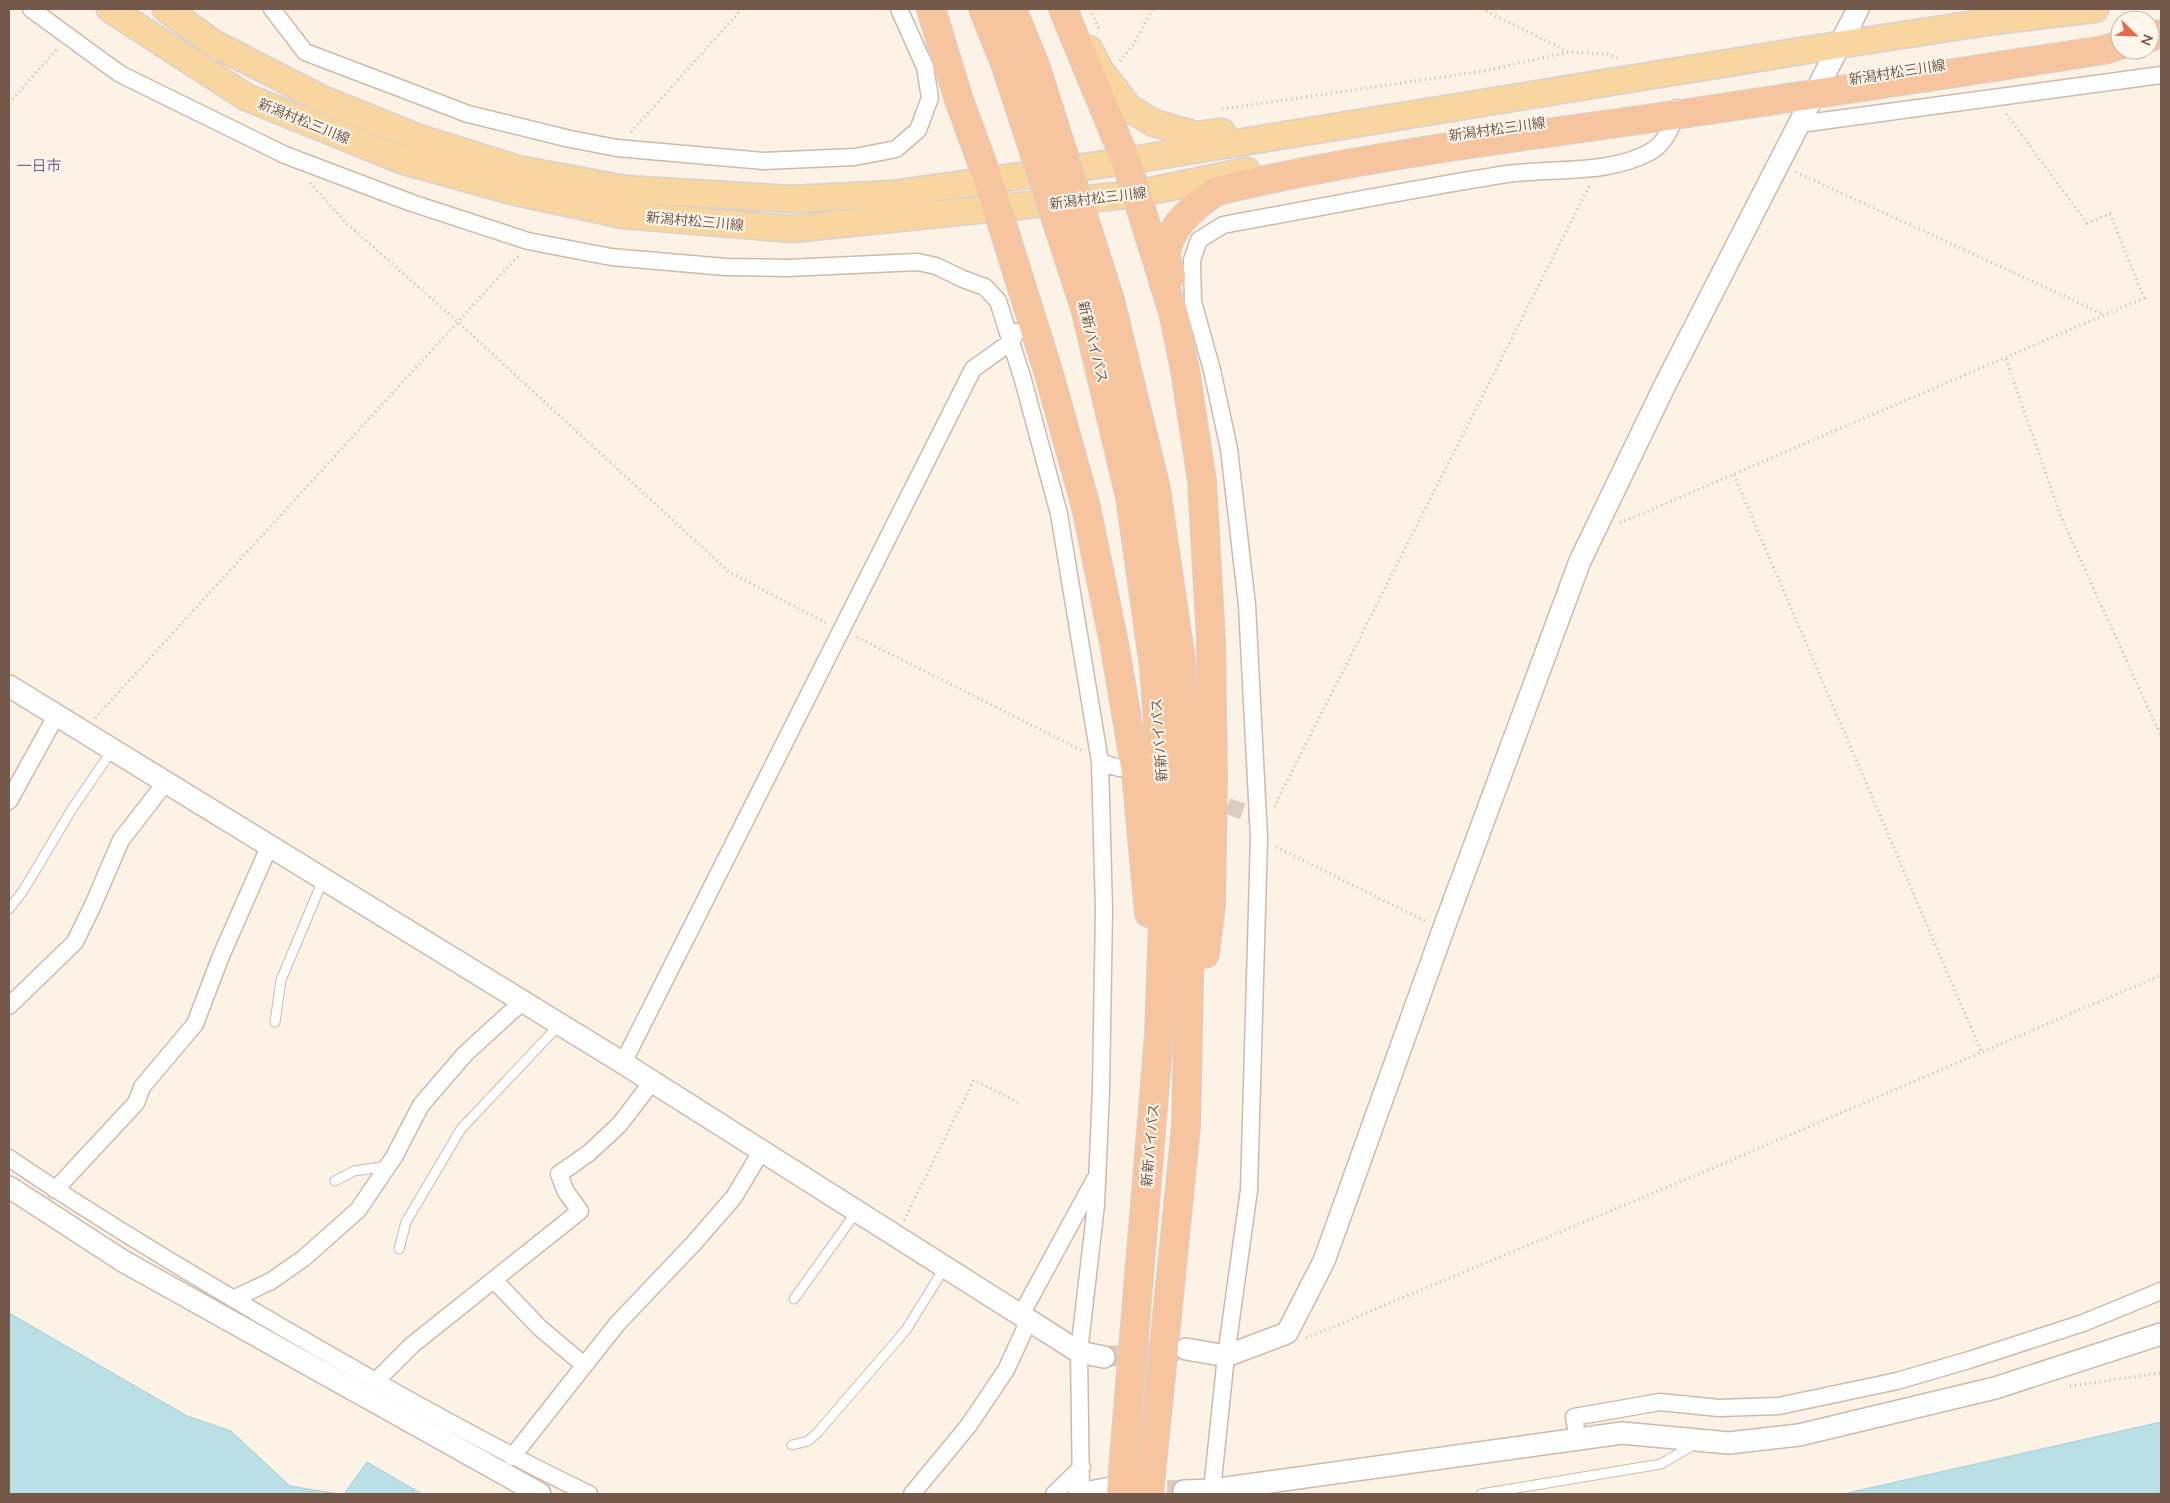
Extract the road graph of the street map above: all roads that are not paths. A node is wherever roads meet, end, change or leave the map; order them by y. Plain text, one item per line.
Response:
1 (31, 9) edge
2 (110, 9) edge
3 (166, 9) edge
4 (272, 9) edge
5 (899, 9) edge
6 (931, 9) edge
7 (983, 9) edge
8 (1012, 9) edge
9 (1063, 9) edge
10 (1067, 9) edge
11 (1858, 9) edge
12 (2095, 9) edge
13 (1996, 15) edge
14 (2110, 39) edge
15 (1838, 45) junction
16 (2110, 48) edge
17 (2161, 76) edge
18 (1818, 89) junction
19 (930, 98) junction
20 (959, 100) junction
21 (1677, 110) junction
22 (1361, 123) junction
23 (1800, 124) junction
24 (1126, 161) junction
25 (988, 179) junction
26 (1136, 194) junction
27 (997, 210) junction
28 (1098, 304) junction
29 (1187, 306) junction
30 (1028, 309) junction
31 (1012, 341) junction
32 (1182, 360) junction
33 (9, 686) edge
34 (57, 714) junction
35 (113, 749) junction
36 (1100, 762) junction
37 (1119, 768) dead end
38 (166, 782) junction
39 (9, 801) edge
40 (1253, 814) dead end
41 (1259, 838) junction
42 (269, 847) junction
43 (323, 880) junction
44 (9, 910) edge
45 (522, 1001) junction
46 (9, 1006) edge
47 (275, 1022) dead end
48 (560, 1024) junction
49 (1160, 1035) junction
50 (623, 1063) junction
51 (652, 1082) junction
52 (1186, 1127) junction
53 (762, 1150) junction
54 (9, 1158) edge
55 (388, 1166) junction
56 (1098, 1175) junction
57 (335, 1181) dead end
58 (9, 1187) edge
59 (55, 1190) junction
60 (857, 1211) junction
61 (399, 1249) dead end
62 (945, 1266) junction
63 (494, 1280) junction
64 (2161, 1291) edge
65 (233, 1298) junction
66 (794, 1300) dead end
67 (1025, 1317) junction
68 (2161, 1334) edge
69 (1186, 1349) tunnel mouth
70 (1079, 1352) junction
71 (1226, 1356) junction
72 (1104, 1357) tunnel mouth
73 (584, 1365) junction
74 (375, 1382) junction
75 (1578, 1440) junction
76 (1701, 1440) junction
77 (792, 1445) dead end
78 (512, 1457) junction
79 (1082, 1467) junction
80 (1212, 1490) junction
81 (1116, 1491) edge
82 (1184, 1491) dead end
83 (540, 1494) edge
84 (589, 1494) edge
85 (912, 1494) edge
86 (1054, 1494) edge
87 (1080, 1494) edge
88 (1149, 1494) edge
89 (1481, 1494) edge

1 - 31 street
2 - 27 main road, 新潟村松三川線
3 - 25 main road, 新潟村松三川線
4 - 19 street
5 - 19 street
6 - 20 highway
7 - 28 highway, 新新バイパス, bridge
8 - 28 highway, 新新バイパス, bridge
9 - 24 highway
10 - 22 main road
11 - 15 street
12 - 13 main road, 新潟村松三川線
13 - 15 main road, 新潟村松三川線
14 - 18 main road, 新潟村松三川線
15 - 18 street
15 - 22 main road, 新潟村松三川線
16 - 18 highway
17 - 23 street
18 - 21 highway
18 - 23 street
19 - 20 street
20 - 25 highway
21 - 26 main road, 新潟村松三川線
21 - 29 street
21 - 29 highway
22 - 24 main road, 新潟村松三川線
23 - 71 street
24 - 25 main road, 新潟村松三川線
24 - 26 highway
25 - 27 highway
26 - 27 main road, 新潟村松三川線
26 - 32 highway
27 - 30 highway
28 - 49 highway, 新新バイパス
28 - 52 highway, 新新バイパス
29 - 32 highway
29 - 41 street
30 - 31 street
30 - 49 highway
31 - 36 street
31 - 50 street
32 - 52 highway
33 - 34 street
34 - 35 street
34 - 39 street
35 - 38 street
35 - 44 lane
36 - 37 street
36 - 56 street
38 - 42 street
38 - 46 street
40 - 41 street
41 - 71 street
42 - 43 street
42 - 59 street
43 - 45 street
43 - 47 lane
45 - 48 street
45 - 55 street
48 - 50 street
48 - 61 lane
49 - 81 highway, 新新バイパス
50 - 51 street
51 - 53 street
51 - 63 street
52 - 88 highway, 新新バイパス
53 - 60 street
53 - 73 street
54 - 59 street
55 - 57 lane
55 - 65 street
56 - 67 street
56 - 70 street
58 - 83 street
59 - 65 street
60 - 62 street
60 - 66 lane
62 - 67 street
62 - 77 lane
63 - 73 street
63 - 74 street
64 - 75 street
65 - 74 street
67 - 70 street
67 - 85 street
68 - 76 street
69 - 71 street
70 - 72 street
70 - 79 street
71 - 80 street
73 - 78 street
74 - 78 street
75 - 76 street
75 - 80 street
76 - 89 lane
78 - 84 street
79 - 86 street
79 - 87 street
80 - 82 street
81 - 87 street

